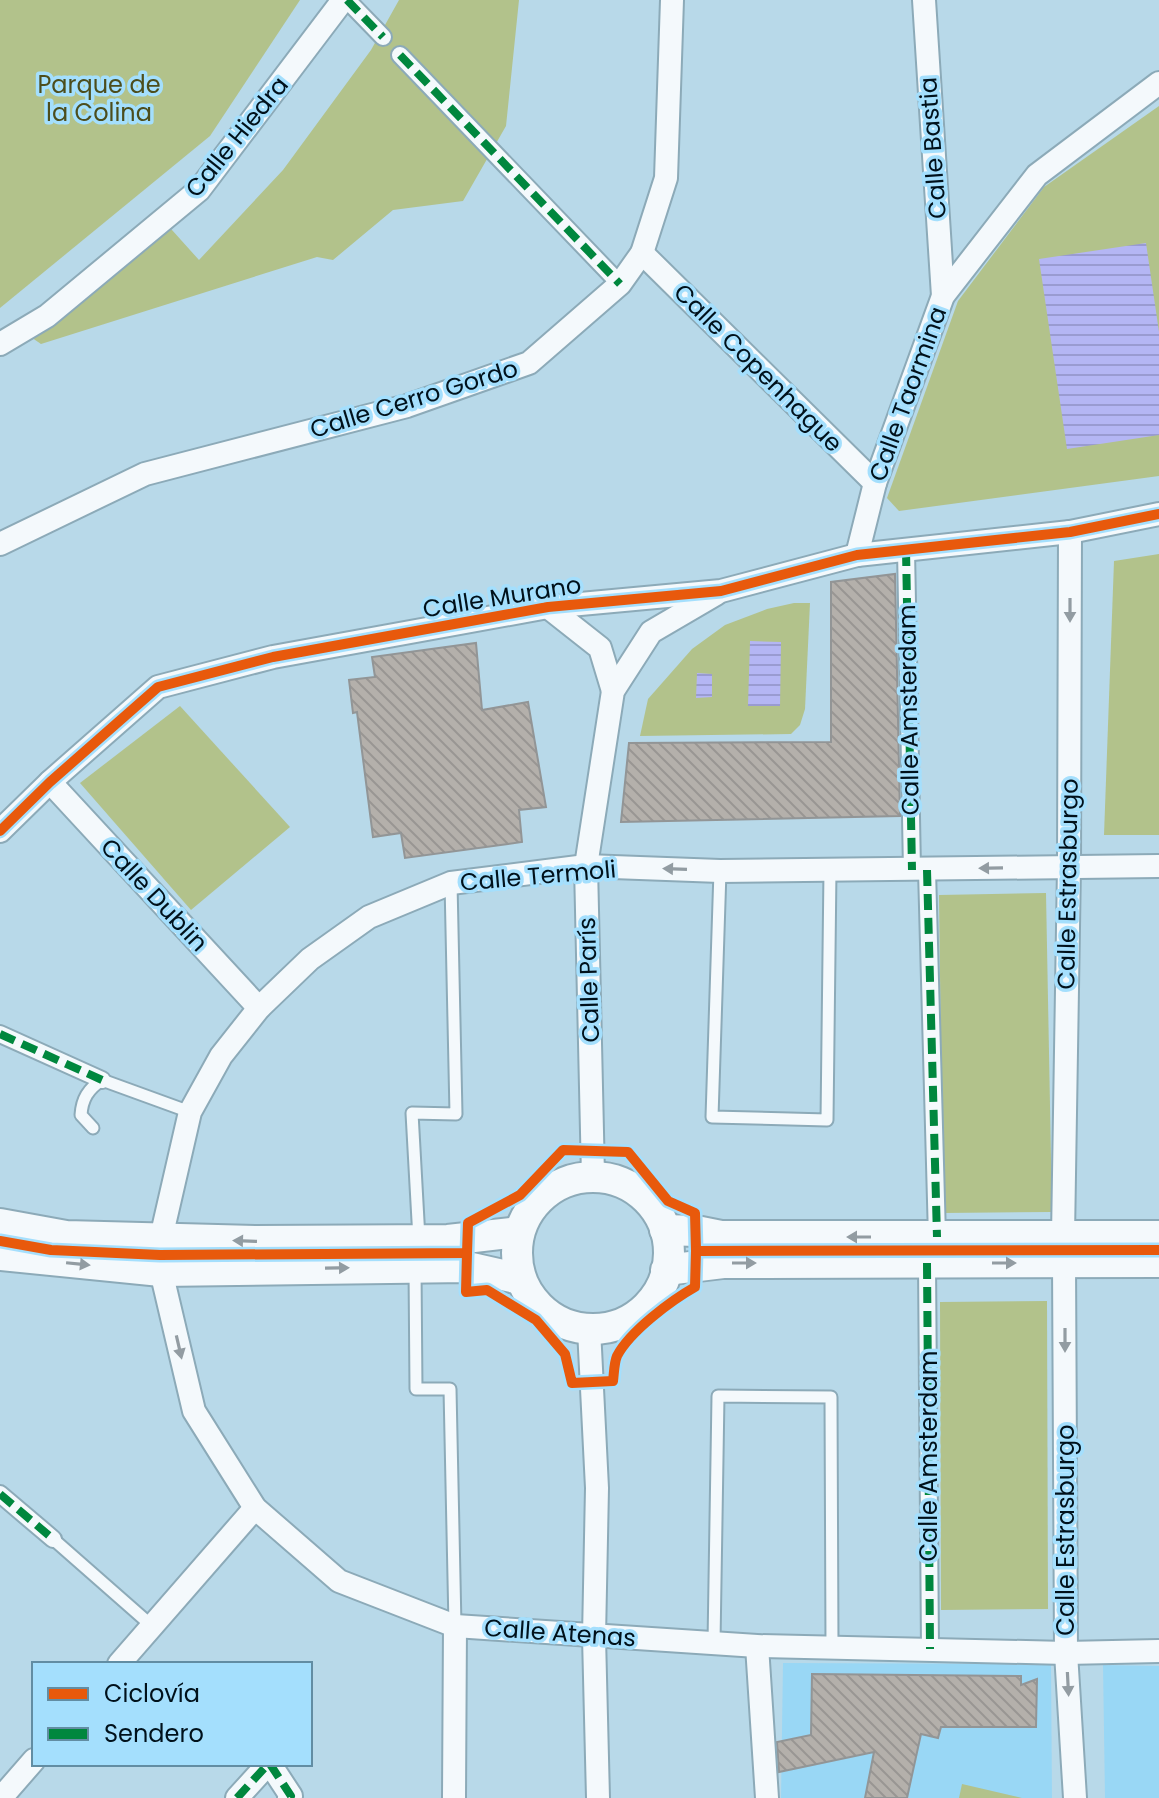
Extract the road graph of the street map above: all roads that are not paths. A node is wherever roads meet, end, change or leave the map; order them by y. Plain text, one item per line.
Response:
1 (345, 0) edge
2 (672, 0) edge
3 (924, 0) edge
4 (383, 37) dead end
5 (400, 55) dead end
6 (1159, 83) edge
7 (642, 253) junction
8 (620, 284) junction
9 (943, 296) junction
10 (0, 344) edge
11 (875, 483) junction
12 (1159, 514) edge
13 (1070, 532) junction
14 (0, 544) edge
15 (906, 550) junction
16 (857, 555) junction
17 (721, 591) junction
18 (548, 607) junction
19 (613, 691) junction
20 (50, 782) junction
21 (0, 831) edge
22 (586, 866) junction
23 (1069, 866) junction
24 (1159, 866) edge
25 (830, 870) junction
26 (919, 870) junction
27 (720, 871) junction
28 (451, 883) junction
29 (259, 1008) junction
30 (0, 1034) edge
31 (102, 1080) junction
32 (190, 1112) junction
33 (93, 1128) dead end
34 (593, 1176) junction
35 (0, 1224) edge
36 (665, 1230) junction
37 (519, 1232) junction
38 (1159, 1236) edge
39 (161, 1238) junction
40 (1064, 1249) junction
41 (932, 1250) junction
42 (417, 1254) junction
43 (0, 1255) edge
44 (1159, 1262) edge
45 (666, 1270) junction
46 (161, 1271) junction
47 (520, 1279) junction
48 (589, 1329) junction
49 (0, 1494) edge
50 (255, 1508) junction
51 (53, 1539) joint
52 (152, 1626) junction
53 (455, 1626) junction
54 (594, 1637) junction
55 (714, 1643) junction
56 (757, 1646) junction
57 (832, 1647) junction
58 (930, 1649) junction
59 (1159, 1651) edge
60 (1066, 1653) junction
61 (121, 1662) edge
62 (32, 1762) edge
63 (267, 1766) edge
64 (270, 1766) edge
65 (8, 1791) edge
66 (237, 1798) edge
67 (289, 1798) edge
68 (454, 1798) edge
69 (598, 1798) edge
70 (767, 1798) edge
71 (1075, 1798) edge

1 - 4 street
1 - 10 street, Calle Hiedra
2 - 7 street, Calle Cerro Gordo
3 - 9 street, Calle Bastia
5 - 8 street
6 - 9 street, Calle Taormina
7 - 8 street, Calle Cerro Gordo
7 - 11 street, Calle Copenhague
8 - 14 street, Calle Cerro Gordo
9 - 11 street, Calle Taormina
11 - 16 street, Calle Taormina
12 - 13 street, Calle Murano
13 - 15 street, Calle Murano
13 -> 23 street, Calle Estrasburgo
15 - 16 street, Calle Murano
15 - 26 street, Calle Amsterdam
16 - 17 street, Calle Murano
17 - 18 street, Calle Murano
17 - 19 street, Calle París
18 - 19 street, Calle París
18 - 20 street, Calle Murano
19 - 22 street, Calle París
20 - 21 street, Calle Murano
20 - 29 street, Calle Dublin
27 -> 22 street, Calle Termoli
22 - 28 street, Calle Termoli
22 - 34 street, Calle París
23 - 24 street, Calle Termoli
23 -> 26 street, Calle Termoli
23 - 40 street, Calle Estrasburgo
25 - 26 street, Calle Termoli
25 - 27 street, Calle Termoli
25 - 27 lane
26 - 41 street, Calle Amsterdam
28 - 29 street, Calle Termoli
28 - 42 lane
29 - 32 street, Calle Termoli
30 - 31 street
31 - 32 lane
31 - 33 lane
32 - 39 street, Calle Termoli
34 - 36 main road
34 - 37 main road
35 - 39 main road
41 -> 36 main road
36 - 45 main road
37 - 42 main road
37 - 47 main road
38 - 40 main road
42 -> 39 main road
40 - 41 main road
40 - 44 main road
40 -> 60 street, Calle Estrasburgo
45 -> 41 main road
41 - 58 street, Calle Amsterdam
46 -> 42 main road
42 - 47 main road
42 - 53 lane
43 -> 46 main road
45 - 48 main road
46 -> 50 street, Calle Atenas
47 - 48 main road
48 - 54 street
49 - 51 street
50 - 52 street
50 - 53 street, Calle Atenas
51 - 52 lane
52 - 61 street
53 - 54 street, Calle Atenas
53 - 68 street
54 - 55 street, Calle Atenas
54 - 69 street
55 - 56 street, Calle Atenas
55 - 57 lane
56 - 57 street, Calle Atenas
56 - 70 street
57 - 58 street, Calle Atenas
58 - 60 street, Calle Atenas
59 - 60 street, Calle Atenas
60 -> 71 street, Calle Estrasburgo
62 - 65 street
63 - 66 street
64 - 67 street

